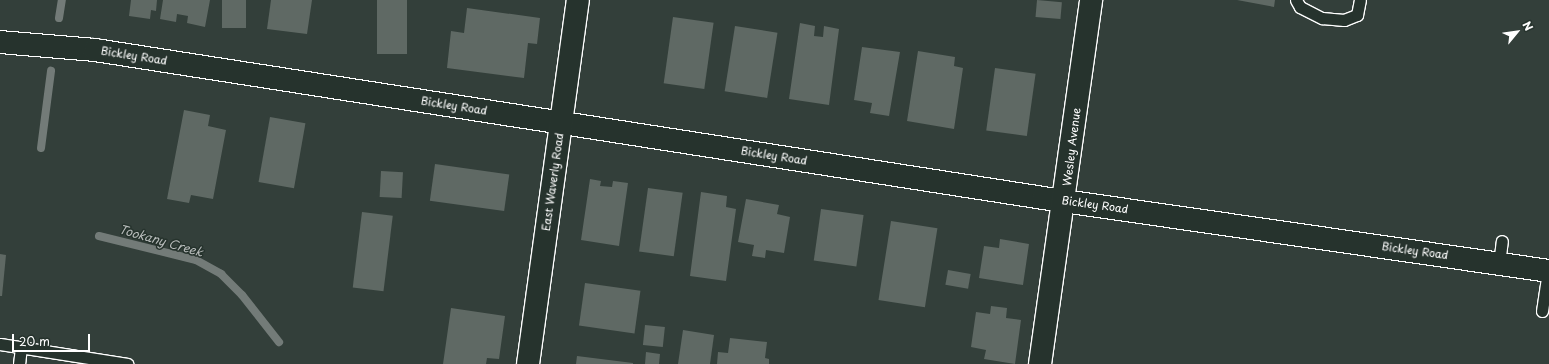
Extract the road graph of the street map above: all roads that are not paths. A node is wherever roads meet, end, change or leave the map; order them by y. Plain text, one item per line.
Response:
1 (578, 0) edge
2 (1091, 0) edge
3 (1296, 0) edge
4 (1360, 0) edge
5 (0, 42) edge
6 (561, 123) junction
7 (1065, 201) junction
8 (1502, 241) dead end
9 (1499, 264) junction
10 (1549, 271) edge
11 (1542, 311) dead end
12 (0, 344) edge
13 (22, 347) junction
14 (94, 361) edge
15 (19, 364) edge
16 (127, 364) edge
17 (528, 364) edge
18 (1040, 364) edge

1 - 6 street, East Waverly Road
2 - 7 street, Wesley Avenue
3 - 4 lane
5 - 6 street, Bickley Road
6 - 7 street, Bickley Road
6 - 17 street, East Waverly Road
7 - 9 street, Bickley Road
7 - 18 street, Wesley Avenue
8 - 9 lane
9 - 10 street, Bickley Road
10 - 11 lane
12 - 13 lane
13 - 14 lane
13 - 15 lane
14 - 16 lane

